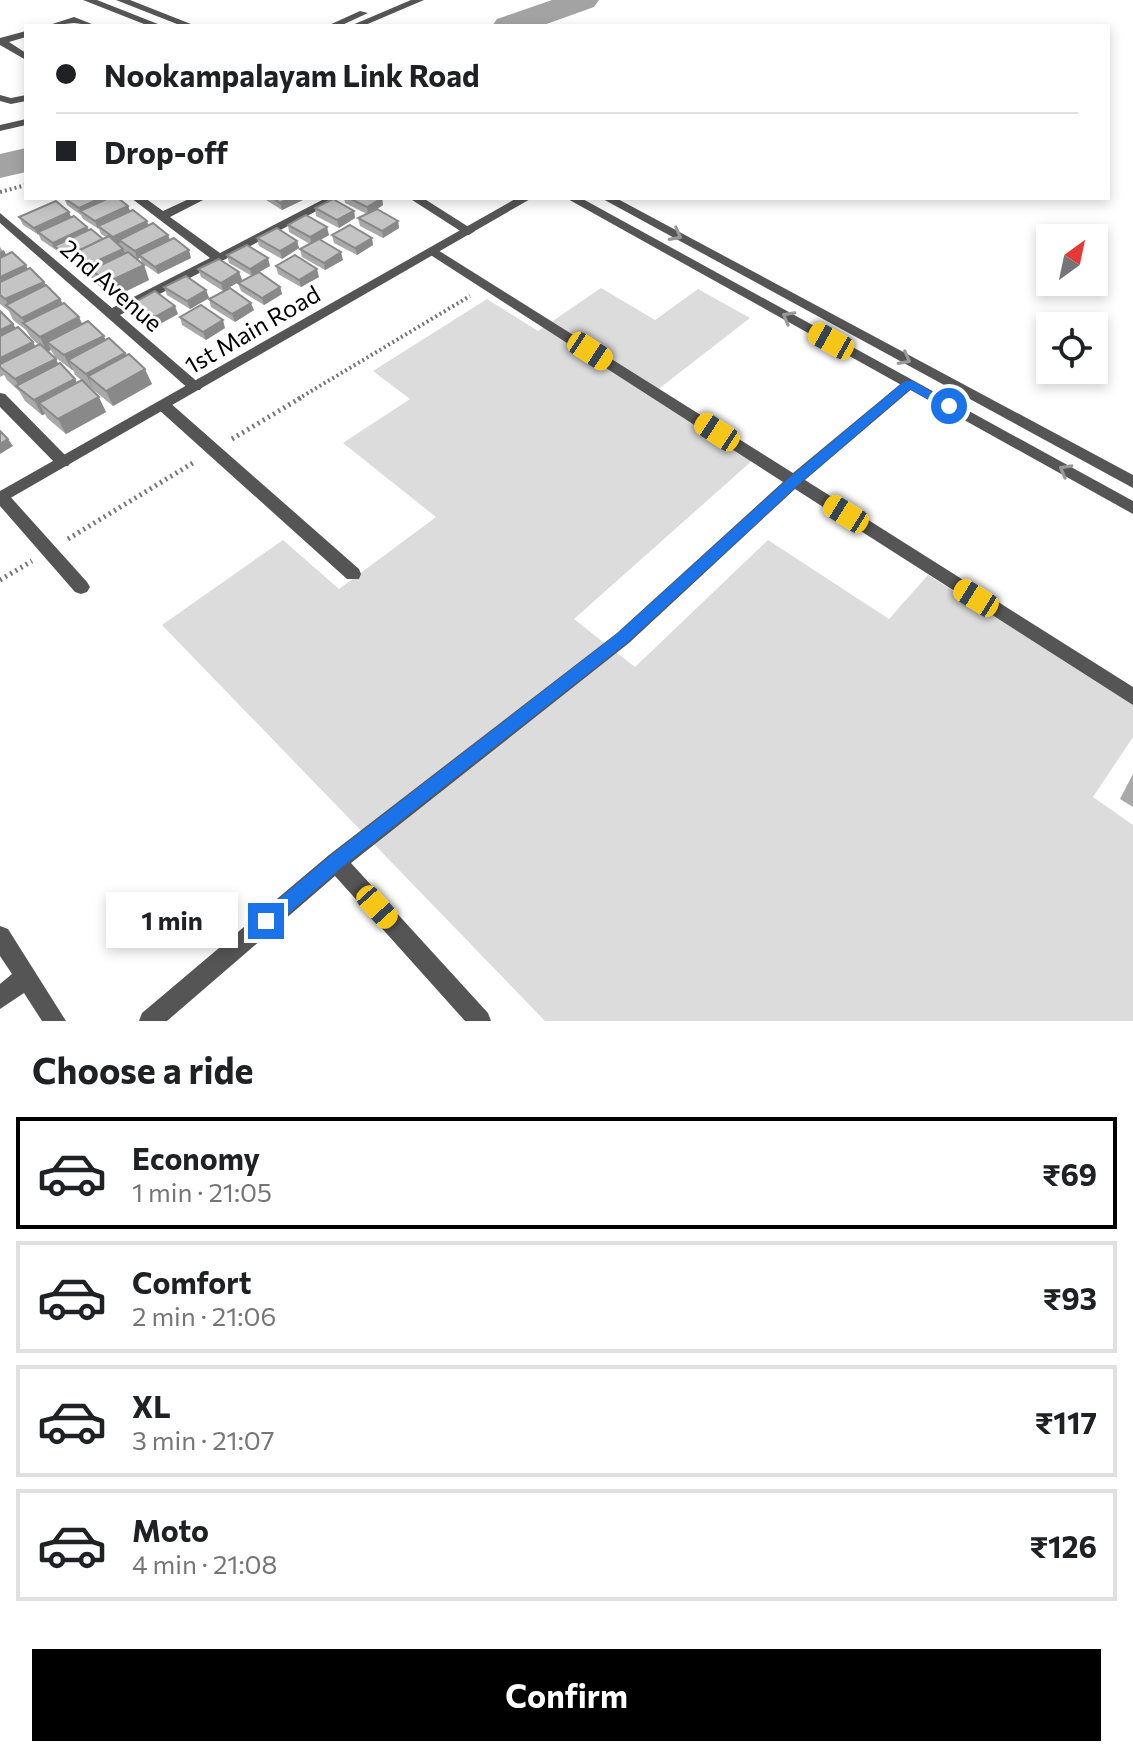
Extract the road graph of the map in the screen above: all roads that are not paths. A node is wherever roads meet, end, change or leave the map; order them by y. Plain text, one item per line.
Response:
1 (88, 0) edge
2 (121, 0) edge
3 (395, 0) edge
4 (419, 0) edge
5 (59, 24) edge
6 (86, 24) edge
7 (153, 24) edge
8 (186, 24) edge
9 (337, 24) edge
10 (360, 24) edge
11 (24, 35) edge
12 (0, 42) edge
13 (24, 56) edge
14 (0, 98) edge
15 (24, 98) edge
16 (24, 114) edge
17 (0, 120) edge
18 (24, 122) edge
19 (0, 128) edge
20 (140, 200) edge
21 (197, 200) edge
22 (331, 200) edge
23 (418, 200) edge
24 (523, 200) edge
25 (576, 200) edge
26 (611, 200) edge
27 (162, 216) junction
28 (8, 223) edge
29 (469, 231) junction
30 (433, 251) junction
31 (219, 258) junction
32 (111, 314) junction
33 (909, 384) junction
34 (195, 387) junction
35 (0, 398) edge
36 (163, 405) junction
37 (63, 462) junction
38 (794, 481) junction
39 (1133, 482) edge
40 (1, 498) edge
41 (1133, 508) edge
42 (353, 574) dead end
43 (81, 587) dead end
44 (1133, 697) edge
45 (336, 862) junction
46 (0, 937) edge
47 (26, 977) junction
48 (0, 998) edge
49 (55, 1021) edge
50 (150, 1021) edge
51 (480, 1021) edge

1 - 7 street
2 - 8 street
3 - 9 street
4 - 10 street
5 - 6 street
11 - 12 street
12 - 13 street
14 - 15 street
16 - 17 street
18 - 19 street
20 - 27 street
21 - 27 street
22 - 31 street
23 - 29 street
24 - 29 street, 1st Main Road
33 -> 25 street
26 -> 39 street
27 - 31 street
28 - 32 street, 2nd Avenue
29 - 30 street, 1st Main Road
30 - 34 street, 1st Main Road
30 - 38 street
31 - 32 street
32 - 34 street, 2nd Avenue
33 - 38 street
41 -> 33 street
34 - 36 street, 1st Main Road
35 - 37 street
36 - 37 street, 1st Main Road
36 - 42 street
37 - 40 street, 1st Main Road
38 - 44 street
38 - 45 street
40 - 43 street
45 - 50 street
45 - 51 street
46 - 47 street
47 - 48 street
47 - 49 street

